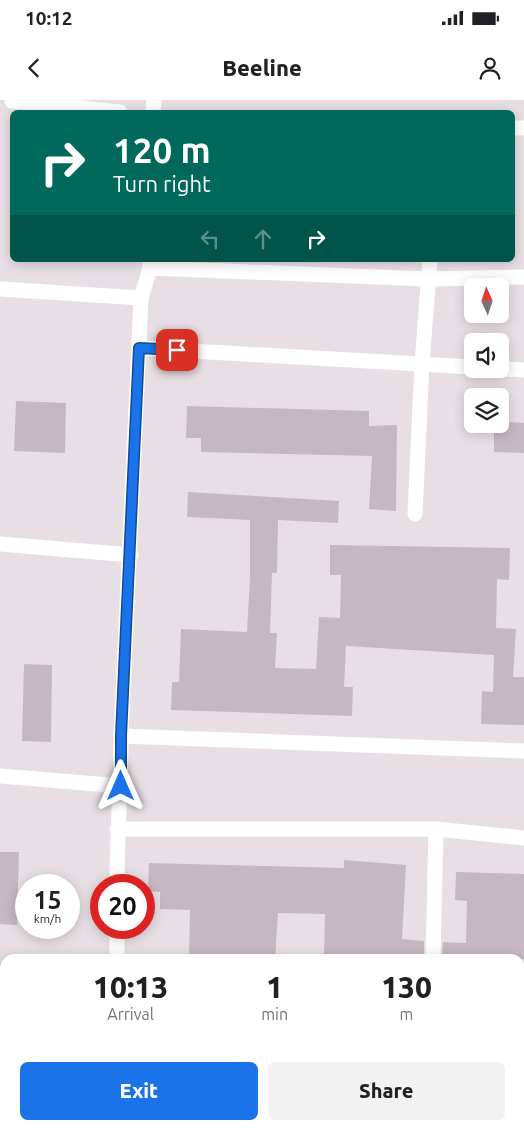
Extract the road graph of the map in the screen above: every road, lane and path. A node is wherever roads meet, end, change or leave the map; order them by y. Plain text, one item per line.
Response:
1 (12, 101) edge
2 (100, 110) edge
3 (430, 262) edge
4 (150, 264) edge
5 (524, 277) edge
6 (428, 279) junction
7 (0, 289) edge
8 (141, 298) junction
9 (139, 348) junction
10 (422, 363) junction
11 (464, 366) edge
12 (509, 369) edge
13 (524, 370) edge
14 (415, 514) dead end
15 (0, 544) edge
16 (131, 555) junction
17 (121, 736) junction
18 (524, 751) edge
19 (0, 776) edge
20 (121, 786) junction
21 (117, 828) junction
22 (436, 829) junction
23 (524, 838) edge
24 (117, 874) edge
25 (117, 939) edge
26 (117, 954) edge
27 (432, 954) edge

1 - 2 street
3 - 6 street
4 - 6 street
4 - 8 street
5 - 6 street
6 - 10 street
7 - 8 street
8 - 9 street
9 - 10 street
9 - 16 street
10 - 11 street
10 - 14 street
12 - 13 street
15 - 16 street
16 - 17 street
17 - 18 street
17 - 20 street
19 - 20 street
20 - 21 street
21 - 22 street
21 - 24 street
22 - 23 street
22 - 27 street
25 - 26 street

